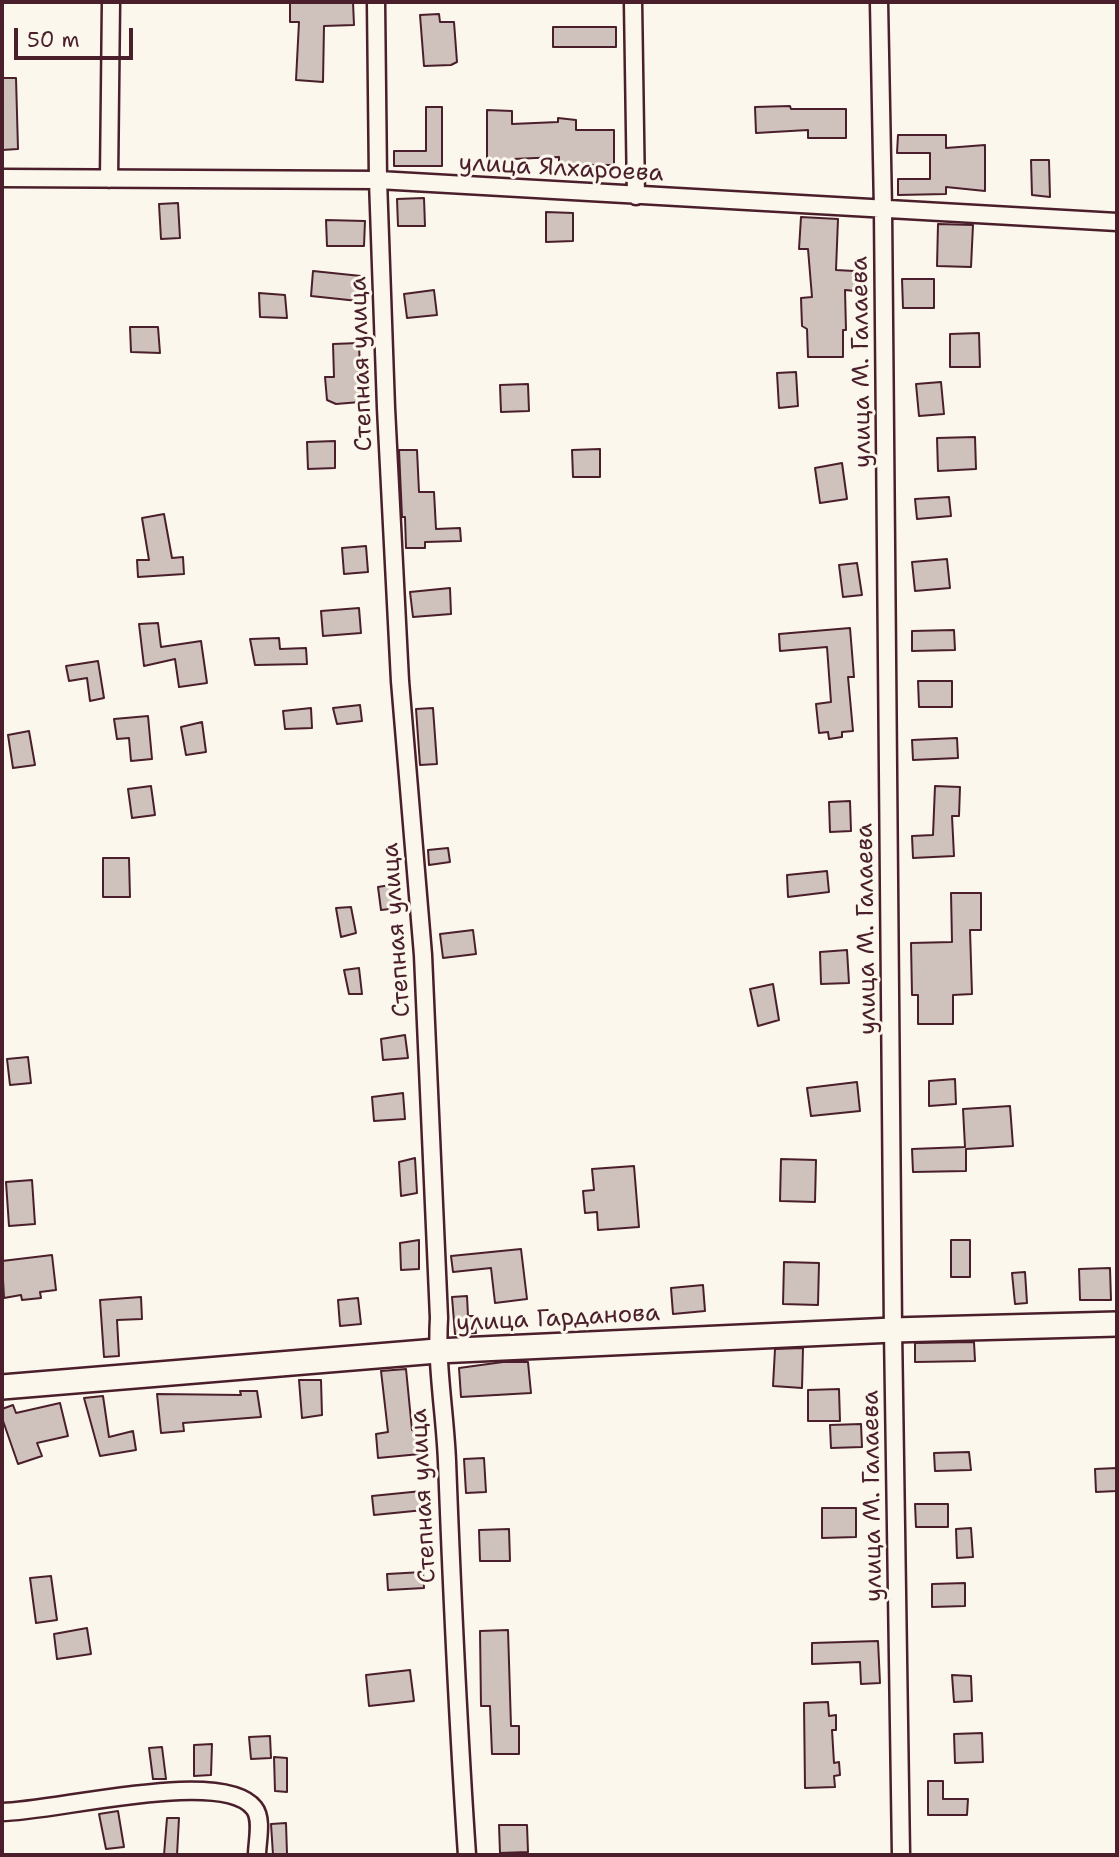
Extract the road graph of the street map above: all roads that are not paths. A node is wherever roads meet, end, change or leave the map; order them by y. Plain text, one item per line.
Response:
1 (111, 2) edge
2 (376, 2) edge
3 (633, 2) edge
4 (878, 2) edge
5 (2, 178) edge
6 (109, 179) junction
7 (378, 180) junction
8 (636, 196) junction
9 (883, 209) junction
10 (1117, 222) edge
11 (1117, 1324) edge
12 (893, 1330) junction
13 (437, 1351) junction
14 (2, 1387) edge
15 (2, 1812) edge
16 (257, 1855) edge
17 (467, 1855) edge
18 (901, 1855) edge

1 - 6 street
2 - 7 street, Степная улица
3 - 8 street
4 - 9 street, улица М. Галаева
5 - 6 street, улица Ялхароева
6 - 7 street, улица Ялхароева
7 - 8 street, улица Ялхароева
7 - 13 street, Степная улица
8 - 9 street, улица Ялхароева
9 - 10 street, улица Ялхароева
9 - 12 street, улица М. Галаева
11 - 12 street, улица Гарданова
12 - 13 street, улица Гарданова
12 - 18 street, улица М. Галаева
13 - 14 street, улица Гарданова
13 - 17 street, Степная улица
15 - 16 street

